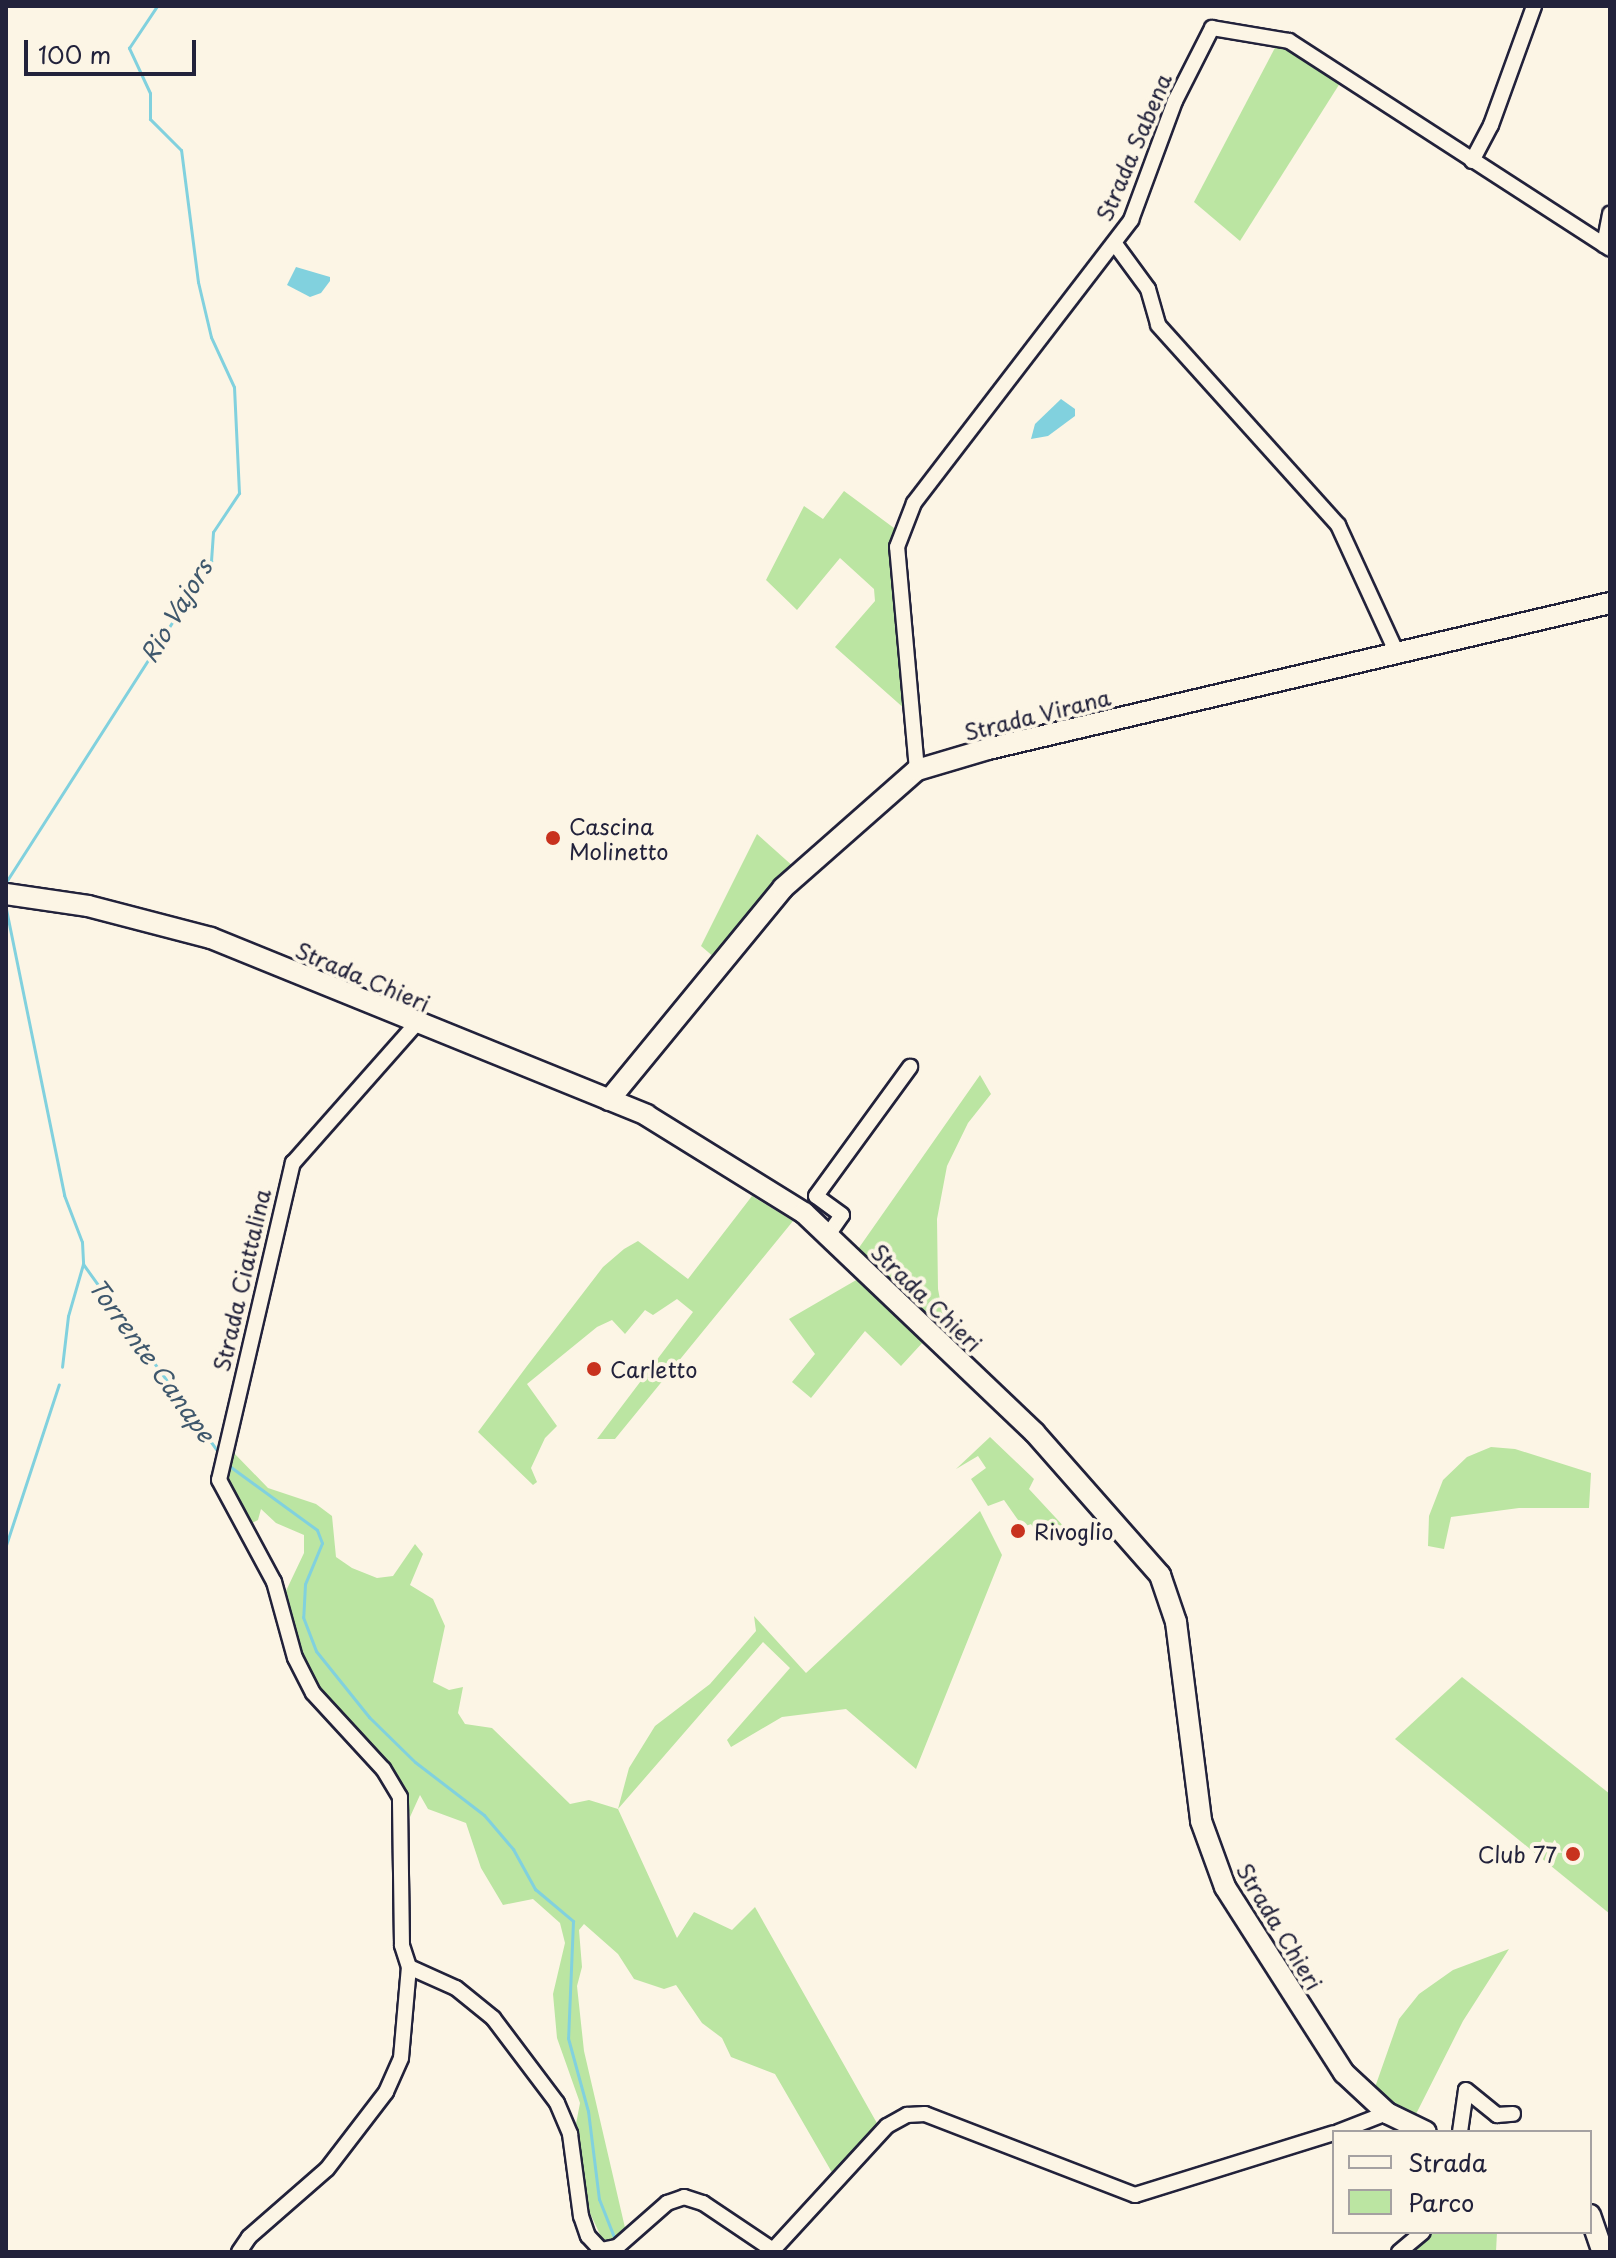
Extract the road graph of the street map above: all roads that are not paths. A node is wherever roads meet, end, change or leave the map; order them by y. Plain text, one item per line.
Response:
1 (1534, 6) edge
2 (1472, 161) junction
3 (1610, 214) edge
4 (1115, 244) junction
5 (1607, 247) edge
6 (1610, 603) edge
7 (1397, 653) junction
8 (917, 770) junction
9 (11, 894) edge
10 (415, 1025) junction
11 (910, 1067) dead end
12 (609, 1100) junction
13 (828, 1235) junction
14 (409, 1967) junction
15 (1387, 2113) junction
16 (1513, 2114) dead end
17 (1341, 2130) edge
18 (1422, 2130) edge
19 (1460, 2130) edge
20 (1332, 2133) edge
21 (1592, 2221) edge
22 (1421, 2234) edge
23 (239, 2252) edge
24 (1399, 2252) edge
25 (1603, 2252) edge

1 - 2 street
2 - 4 street, Strada Sabena
2 - 5 street, Strada Sabena
3 - 5 street
4 - 7 street
4 - 8 street, Strada Sabena
6 - 7 main road, Strada Virana
7 - 8 main road, Strada Virana
8 - 12 main road, Strada Virana
9 - 10 main road, Strada Chieri
10 - 12 main road, Strada Chieri
10 - 14 street, Strada Ciattalina
11 - 13 street
12 - 13 main road, Strada Chieri
13 - 15 main road, Strada Chieri
14 - 20 street
14 - 23 street, Strada Ciattalina
15 - 17 street
15 - 18 main road, Strada Chieri
16 - 19 street
21 - 25 main road
22 - 24 street

